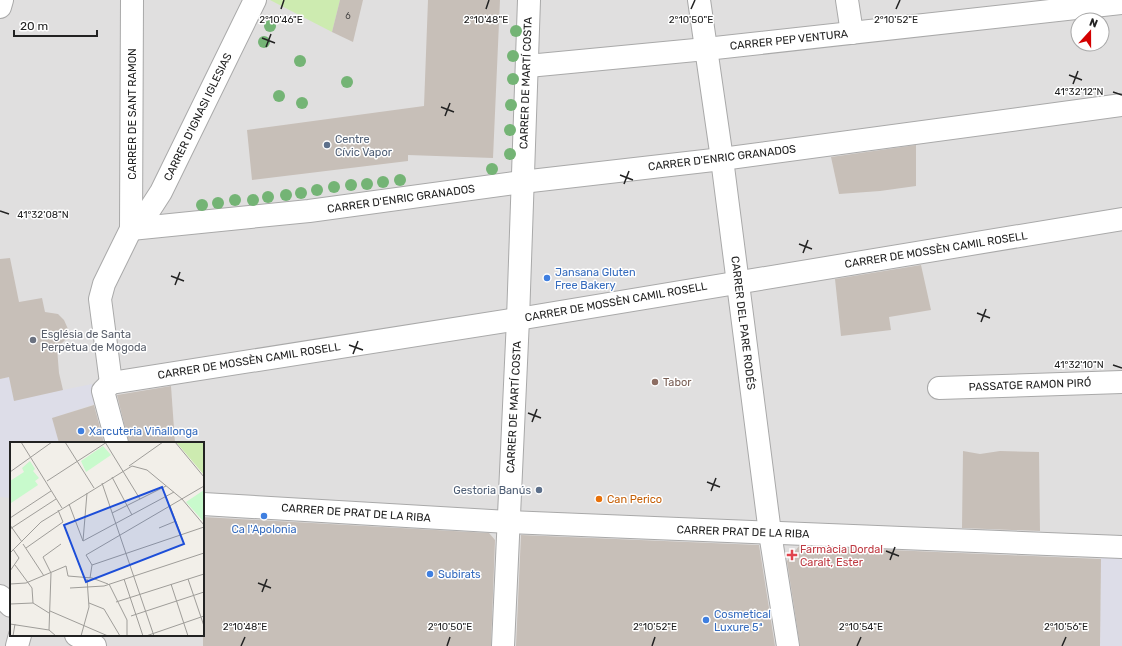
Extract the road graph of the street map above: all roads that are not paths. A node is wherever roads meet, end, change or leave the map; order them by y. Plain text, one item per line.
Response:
1 (2, 0) edge
2 (132, 0) edge
3 (255, 0) edge
4 (529, 0) edge
5 (699, 0) edge
6 (847, 0) edge
7 (1122, 3) edge
8 (0, 7) edge
9 (852, 33) junction
10 (706, 49) junction
11 (528, 66) junction
12 (1122, 105) edge
13 (722, 159) junction
14 (522, 182) junction
15 (1122, 219) edge
16 (131, 229) junction
17 (738, 281) junction
18 (518, 319) junction
19 (1122, 382) edge
20 (111, 383) junction
21 (939, 388) dead end
22 (117, 442) edge
23 (204, 504) edge
24 (508, 522) junction
25 (770, 533) junction
26 (1122, 547) edge
27 (0, 596) edge
28 (10, 605) edge
29 (20, 636) edge
30 (78, 636) edge
31 (17, 646) edge
32 (95, 646) edge
33 (503, 646) edge
34 (788, 646) edge

1 - 8 street
2 - 16 street, CARRER DE SANT RAMON
3 - 16 street, CARRER D'IGNASI IGLESIAS
4 - 11 street, CARRER DE MARTÍ COSTA
5 - 10 street, CARRER DEL PARE RODÉS
6 - 9 street
7 - 9 street, CARRER PEP VENTURA
9 - 10 street, CARRER PEP VENTURA
10 - 11 street, CARRER PEP VENTURA
10 - 13 street, CARRER DEL PARE RODÉS
11 - 14 street, CARRER DE MARTÍ COSTA
12 - 13 street, CARRER D'ENRIC GRANADOS
13 - 14 street, CARRER D'ENRIC GRANADOS
13 - 17 street, CARRER DEL PARE RODÉS
14 - 16 street, CARRER D'ENRIC GRANADOS
14 - 18 street, CARRER DE MARTÍ COSTA
15 - 17 street, CARRER DE MOSSÈN CAMIL ROSELL
16 - 20 street
17 - 18 street, CARRER DE MOSSÈN CAMIL ROSELL
17 - 25 street, CARRER DEL PARE RODÉS
18 - 20 street, CARRER DE MOSSÈN CAMIL ROSELL
18 - 24 street, CARRER DE MARTÍ COSTA
19 - 21 street, PASSATGE RAMON PIRÓ
20 - 22 street
23 - 24 street, CARRER DE PRAT DE LA RIBA
24 - 25 street, CARRER PRAT DE LA RIBA
24 - 33 street, CARRER DE MARTÍ COSTA
25 - 26 street, CARRER PRAT DE LA RIBA
25 - 34 street, CARRER DEL PARE RODÉS
27 - 28 street
29 - 31 street
30 - 32 street

